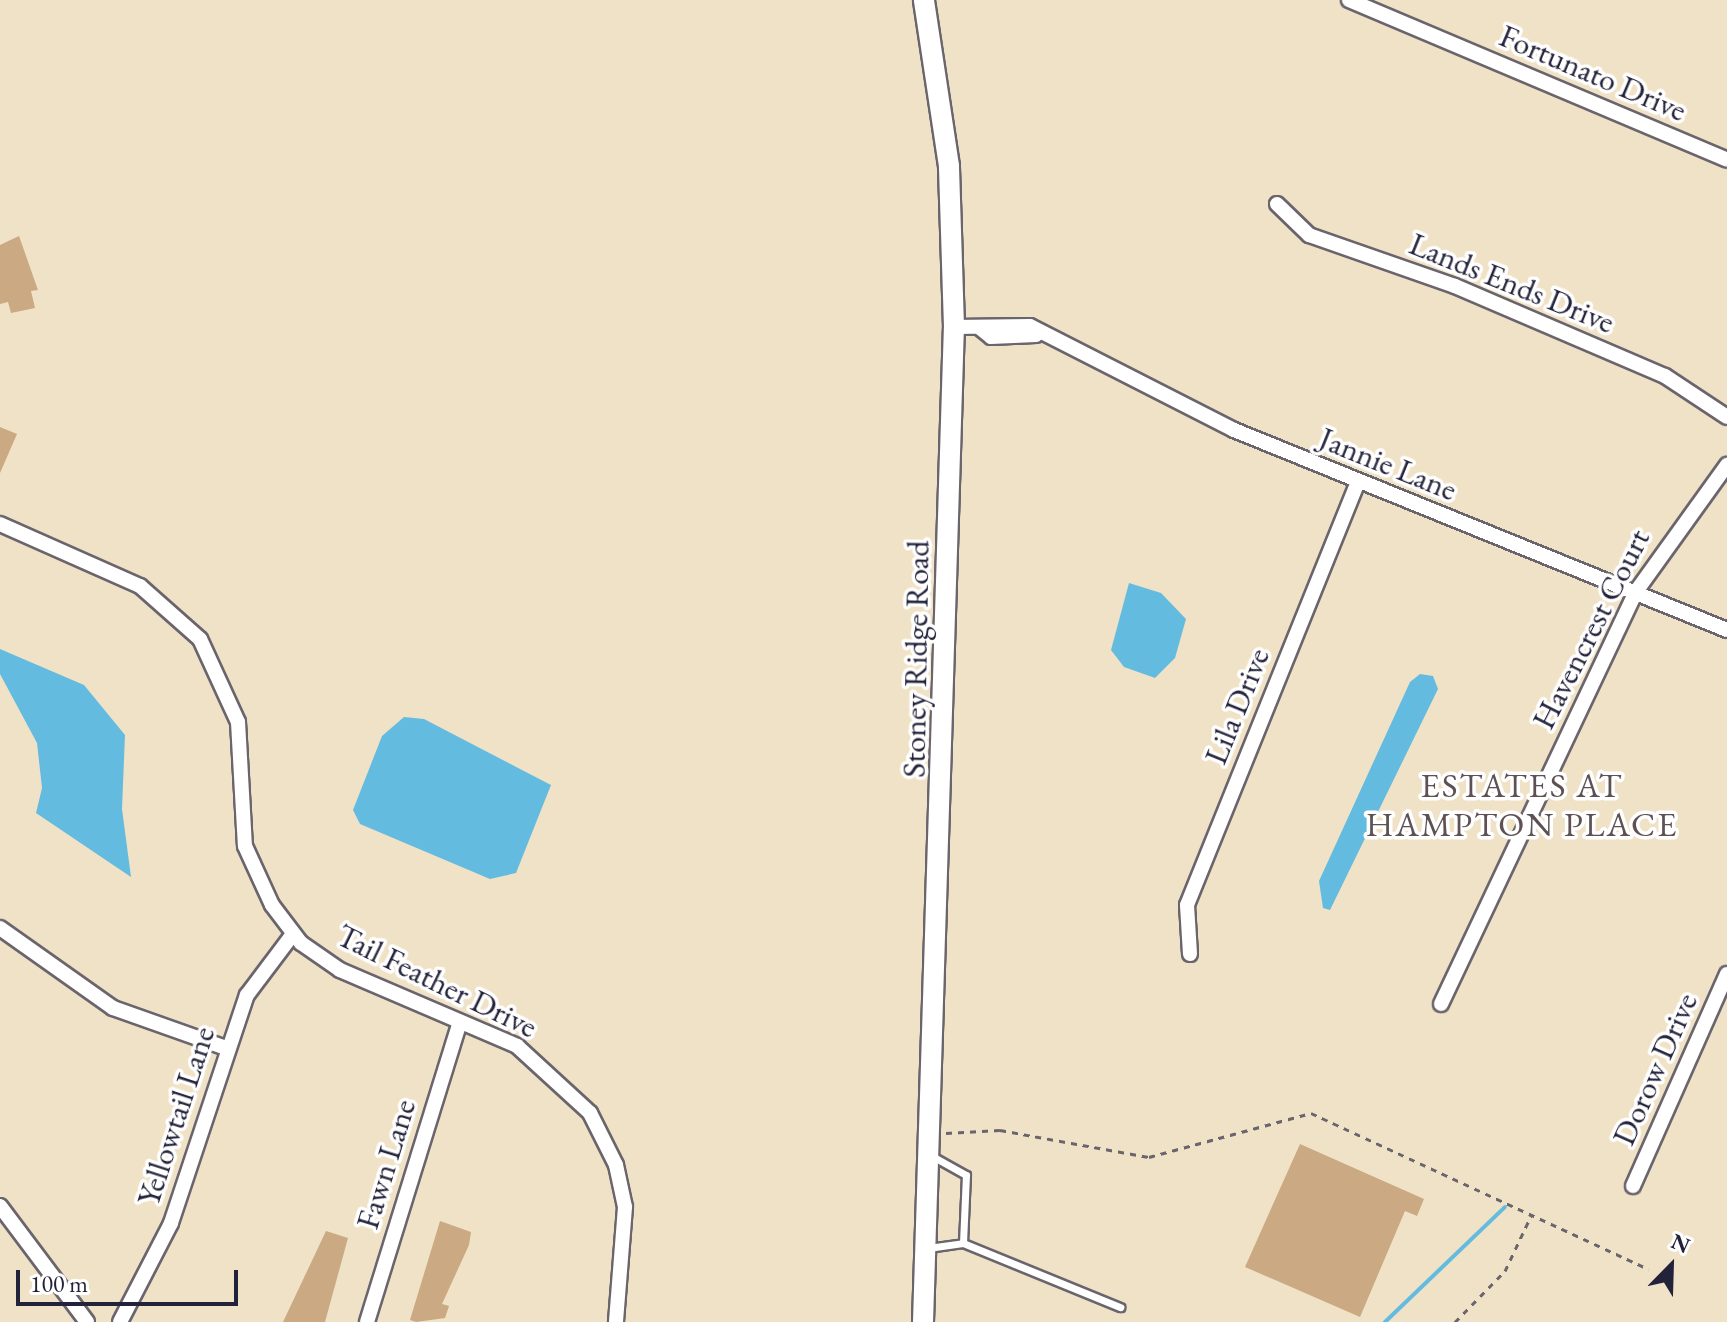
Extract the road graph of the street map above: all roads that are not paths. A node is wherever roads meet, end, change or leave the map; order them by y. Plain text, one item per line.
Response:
1 (924, 0) edge
2 (1349, 0) edge
3 (1727, 160) edge
4 (1277, 204) dead end
5 (954, 327) junction
6 (1727, 417) edge
7 (1727, 465) edge
8 (1358, 482) junction
9 (0, 524) edge
10 (1635, 593) junction
11 (1727, 630) edge
12 (0, 928) edge
13 (293, 934) junction
14 (1190, 954) dead end
15 (1727, 974) edge
16 (1441, 1004) dead end
17 (460, 1022) junction
18 (226, 1048) junction
19 (930, 1145) junction
20 (1633, 1186) dead end
21 (0, 1206) edge
22 (963, 1243) junction
23 (926, 1248) junction
24 (1120, 1307) dead end
25 (87, 1322) edge
26 (120, 1322) edge
27 (367, 1322) edge
28 (616, 1322) edge
29 (923, 1322) edge

1 - 5 street, Stoney Ridge Road
2 - 3 street, Fortunato Drive
4 - 6 street, Lands Ends Drive
5 - 8 street, Jannie Lane
5 - 19 street, Stoney Ridge Road
7 - 10 street, Havencrest Court
8 - 10 street, Jannie Lane
8 - 14 street, Lila Drive
9 - 13 street, Tail Feather Drive
10 - 11 street, Jannie Lane
10 - 16 street, Havencrest Court
12 - 18 street
13 - 17 street, Tail Feather Drive
13 - 18 street, Yellowtail Lane
15 - 20 street, Dorow Drive
17 - 27 street, Fawn Lane
17 - 28 street, Tail Feather Drive
18 - 26 street, Yellowtail Lane
19 - 22 lane
19 - 23 street, Stoney Ridge Road
21 - 25 street
22 - 23 lane
22 - 24 lane
23 - 29 street, Stoney Ridge Road

